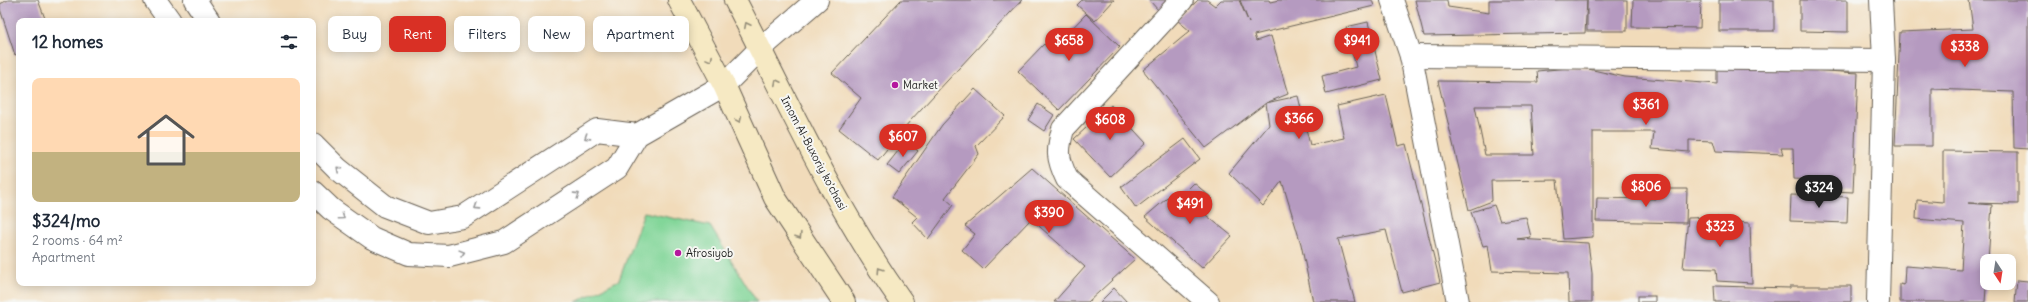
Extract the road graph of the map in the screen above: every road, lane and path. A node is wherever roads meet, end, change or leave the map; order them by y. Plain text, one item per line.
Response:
1 (155, 0) edge
2 (195, 0) edge
3 (679, 0) edge
4 (735, 0) edge
5 (817, 0) edge
6 (1182, 0) edge
7 (1392, 0) edge
8 (1881, 0) edge
9 (168, 18) edge
10 (207, 18) edge
11 (760, 49) junction
12 (1411, 56) junction
13 (1884, 60) junction
14 (724, 85) junction
15 (637, 135) junction
16 (316, 147) edge
17 (316, 195) edge
18 (844, 302) edge
19 (902, 302) edge
20 (1208, 302) edge
21 (1458, 302) edge
22 (1878, 302) edge

1 - 9 street
2 - 10 street
3 -> 14 main road
11 -> 4 main road, Imom Al-Buxoriy ko'chasi
5 - 11 street
6 - 20 street
7 - 12 street
8 - 13 street
11 - 14 street
19 -> 11 main road, Imom Al-Buxoriy ko'chasi
12 - 13 street
12 - 21 street
13 - 22 street
14 - 15 street
14 -> 18 main road
15 -> 16 street
17 -> 15 street

